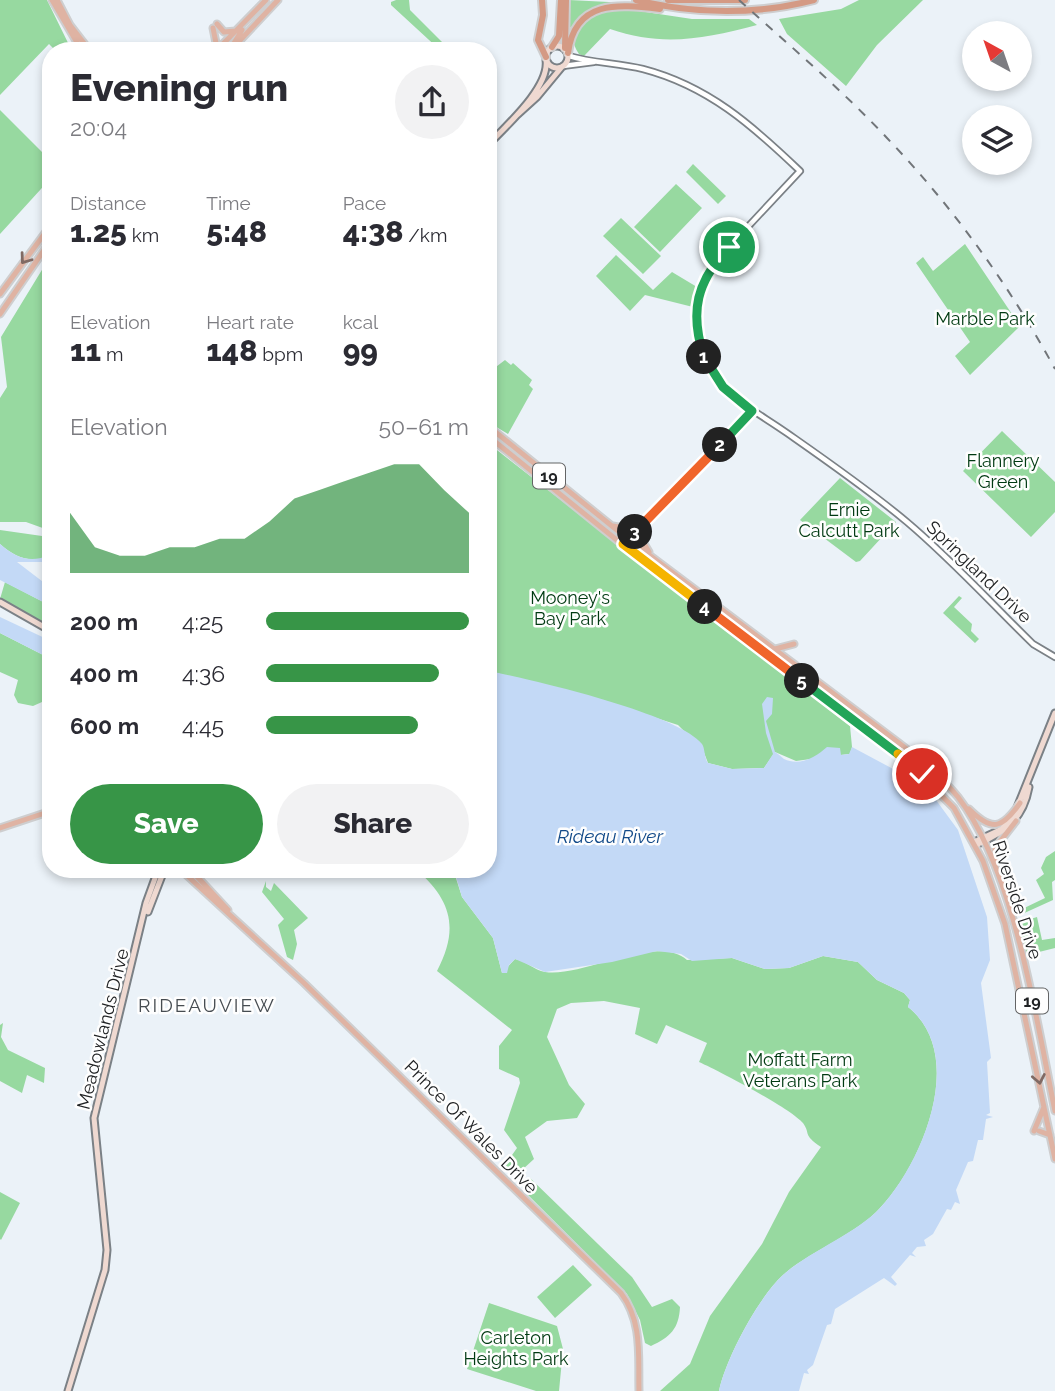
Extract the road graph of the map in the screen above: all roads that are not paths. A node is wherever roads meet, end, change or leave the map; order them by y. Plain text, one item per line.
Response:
1 (52, 0) edge
2 (57, 0) edge
3 (266, 0) edge
4 (278, 0) edge
5 (542, 0) edge
6 (563, 0) edge
7 (636, 0) edge
8 (668, 0) edge
9 (745, 0) edge
10 (814, 0) edge
11 (718, 11) junction
12 (236, 31) junction
13 (77, 42) edge
14 (83, 42) edge
15 (216, 42) edge
16 (225, 42) edge
17 (232, 42) edge
18 (238, 42) edge
19 (552, 47) junction
20 (567, 52) junction
21 (546, 59) junction
22 (594, 62) junction
23 (562, 67) junction
24 (516, 116) junction
25 (497, 136) edge
26 (42, 237) edge
27 (42, 253) edge
28 (0, 294) edge
29 (0, 314) edge
30 (752, 411) junction
31 (497, 433) edge
32 (497, 443) edge
33 (644, 522) junction
34 (610, 525) junction
35 (625, 542) junction
36 (653, 558) junction
37 (0, 602) edge
38 (42, 626) edge
39 (775, 649) junction
40 (1055, 657) edge
41 (791, 661) junction
42 (1055, 713) edge
43 (1030, 780) junction
44 (959, 798) junction
45 (1020, 803) junction
46 (42, 814) edge
47 (1016, 821) junction
48 (0, 828) edge
49 (983, 840) junction
50 (975, 844) junction
51 (995, 868) junction
52 (160, 878) edge
53 (190, 878) edge
54 (198, 878) edge
55 (229, 911) junction
56 (1044, 1107) junction
57 (1055, 1111) edge
58 (1050, 1135) junction
59 (1055, 1159) edge
60 (68, 1391) edge
61 (639, 1391) edge

1 - 13 main road
2 - 14 main road
3 - 12 main road
3 - 17 main road
4 - 18 main road
5 - 21 highway
6 - 19 highway
6 - 20 highway
7 - 11 highway
8 - 9 highway
10 - 11 highway
11 - 20 highway
12 - 15 main road
12 - 16 main road
19 - 20 main road
19 - 21 main road
20 - 22 street
20 - 23 main road
21 - 23 main road
21 - 24 main road
22 - 23 street
22 - 30 street, Springland Drive
23 - 24 main road
24 - 25 main road
26 -> 28 main road
27 - 29 main road
30 - 33 street
30 - 40 street, Springland Drive
31 - 34 main road, Riverside Drive / 19
32 - 35 main road, Riverside Drive / 19
33 - 34 main road
33 - 35 street
33 - 36 main road
34 - 35 main road, Riverside Drive / 19
35 - 36 main road, Riverside Drive / 19
35 - 50 main road, Riverside Drive / 19
36 - 39 main road, Riverside Drive / 19
37 - 38 main road
39 - 41 main road, Riverside Drive / 19
39 - 41 main road
41 - 44 main road, Riverside Drive / 19
42 - 43 main road
43 - 45 main road
43 - 47 main road
44 - 45 main road
44 - 49 main road, Riverside Drive / 19
45 - 49 main road
46 - 48 main road
47 - 49 main road
47 - 51 main road
49 - 50 main road
49 - 51 main road, Riverside Drive / 19
50 -> 56 main road, Riverside Drive / 19
51 - 57 main road, Riverside Drive / 19
52 - 60 main road, Meadowlands Drive
53 - 55 main road, Prince Of Wales Drive
54 - 55 main road, Prince Of Wales Drive
55 - 61 main road, Prince Of Wales Drive
56 - 58 main road, Riverside Drive / 19
56 - 58 main road
58 - 59 main road, Riverside Drive / 19

